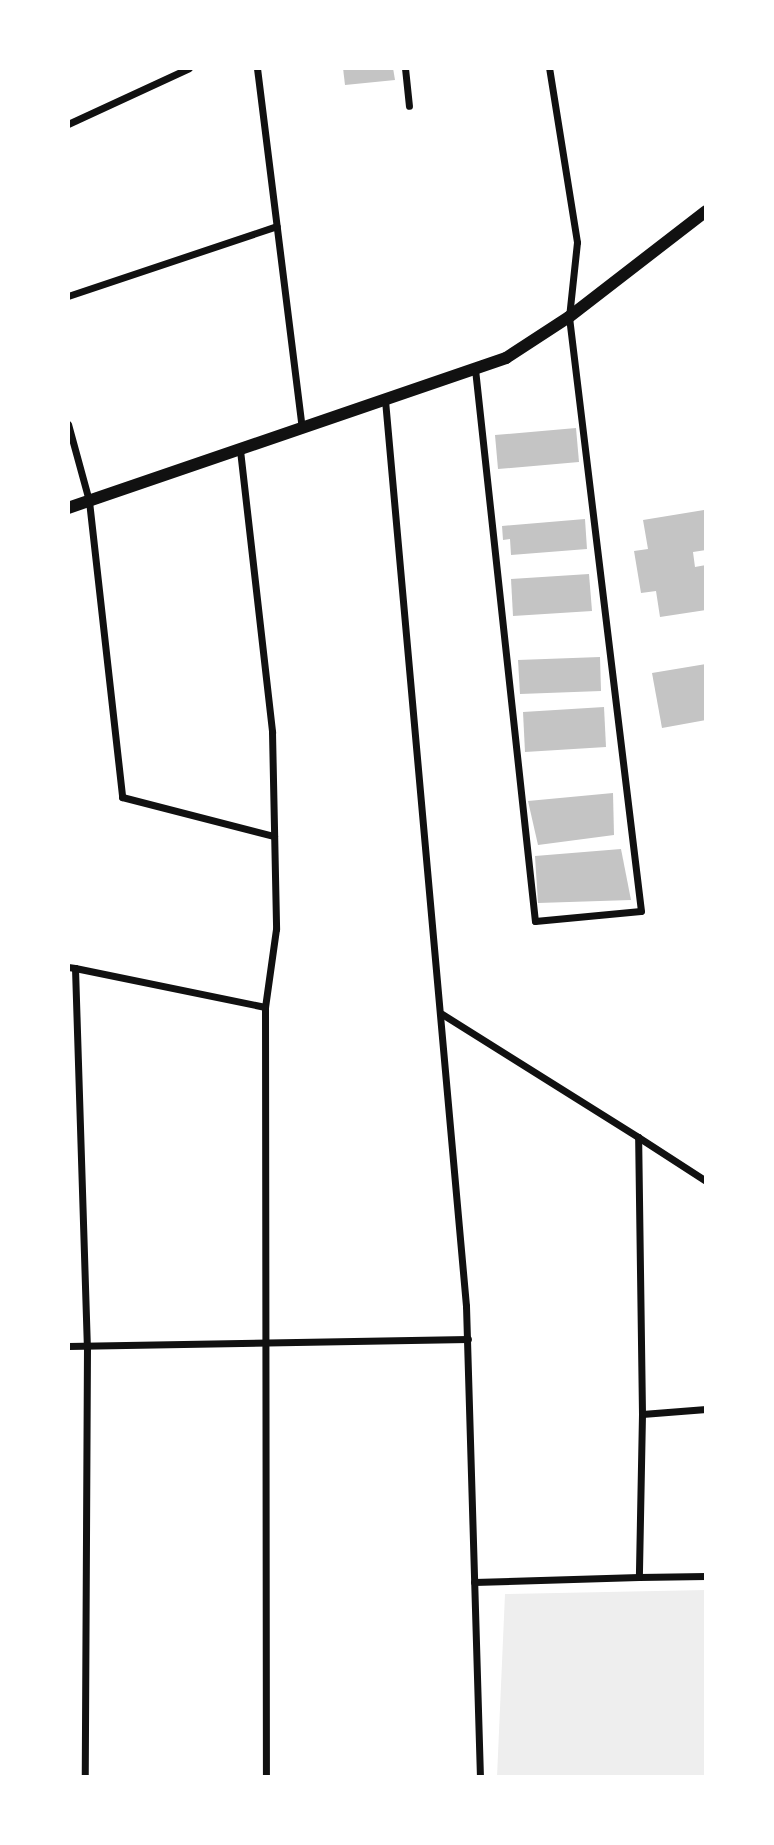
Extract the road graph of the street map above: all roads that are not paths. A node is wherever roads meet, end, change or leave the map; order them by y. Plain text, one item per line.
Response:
1 (189, 68) edge
2 (257, 68) edge
3 (405, 68) edge
4 (549, 68) edge
5 (410, 106) dead end
6 (68, 124) edge
7 (706, 211) edge
8 (276, 226) junction
9 (68, 296) edge
10 (569, 317) junction
11 (475, 369) junction
12 (385, 400) junction
13 (68, 424) edge
14 (302, 428) junction
15 (240, 450) junction
16 (89, 501) junction
17 (68, 508) edge
18 (274, 836) junction
19 (71, 968) edge
20 (265, 1006) junction
21 (442, 1014) junction
22 (638, 1137) junction
23 (706, 1181) edge
24 (468, 1339) junction
25 (267, 1343) junction
26 (68, 1346) edge
27 (87, 1346) junction
28 (706, 1409) edge
29 (642, 1414) junction
30 (706, 1576) edge
31 (639, 1577) junction
32 (474, 1582) junction
33 (85, 1777) edge
34 (266, 1777) edge
35 (480, 1777) edge

1 - 6 street
2 - 8 street
3 - 5 street
4 - 10 street
7 - 10 street
8 - 9 street
8 - 14 street
10 - 11 street
10 - 11 street
11 - 12 street
12 - 14 street
12 - 21 street
13 - 16 street
14 - 15 street
15 - 16 street
15 - 18 street
16 - 17 street
16 - 18 street
18 - 20 street
19 - 20 street
19 - 27 street
20 - 25 street
21 - 22 street
21 - 24 street
22 - 23 street
22 - 29 street
24 - 25 street
24 - 32 street
25 - 27 street
25 - 34 street
26 - 27 street
27 - 33 street
28 - 29 street
29 - 31 street
30 - 31 street
31 - 32 street
32 - 35 street

